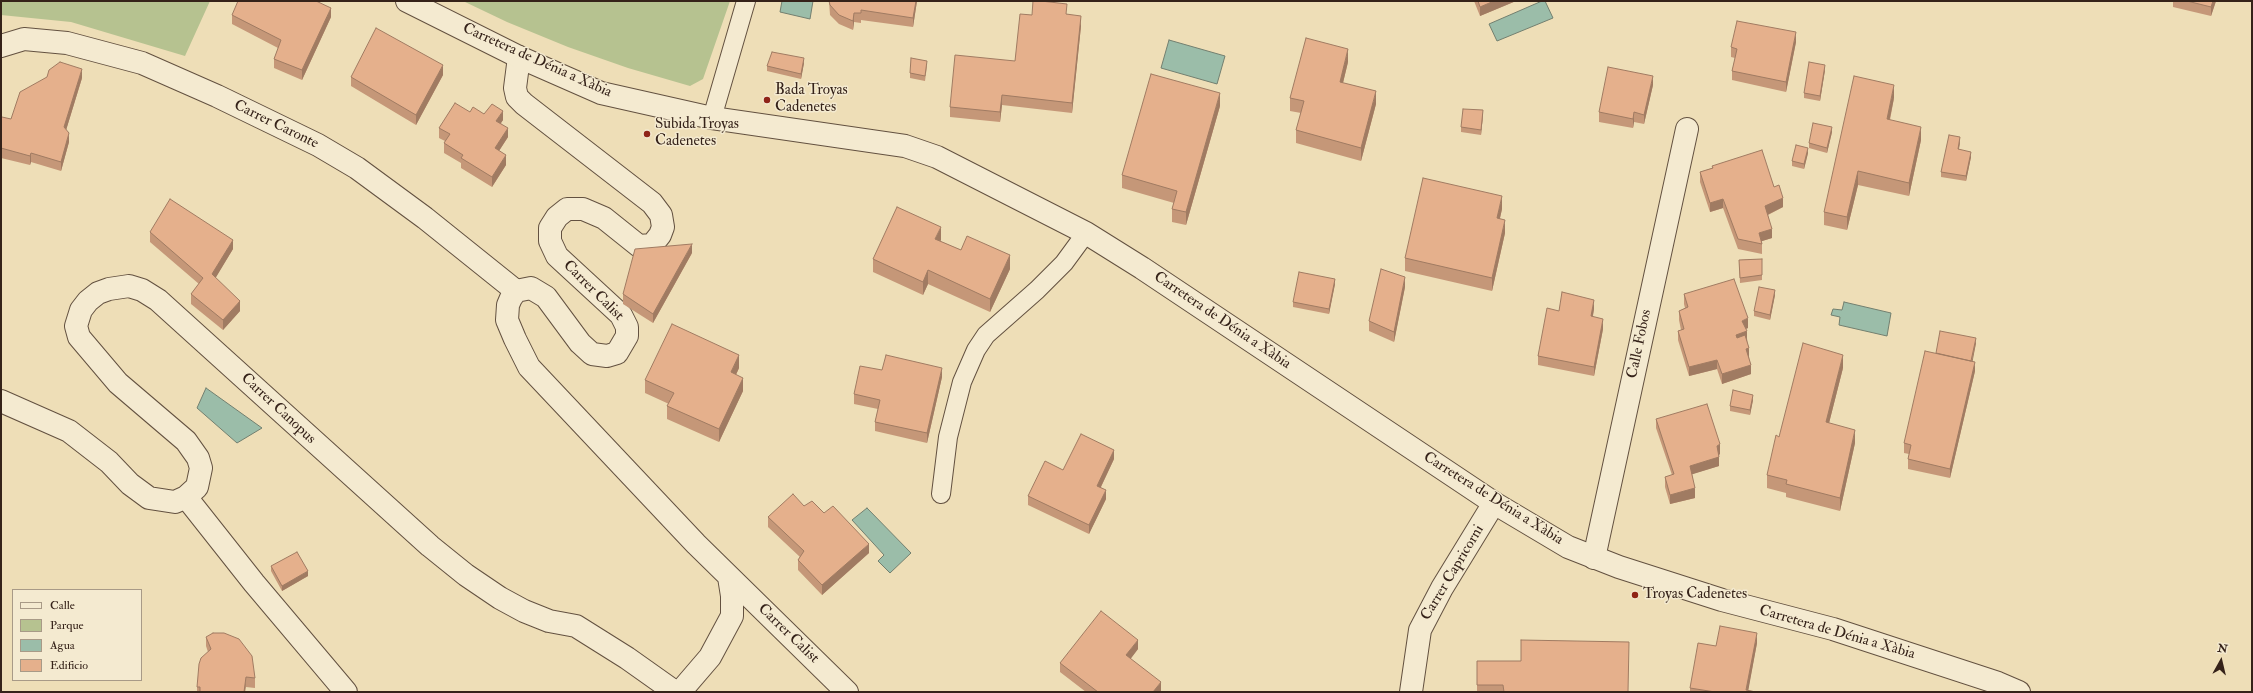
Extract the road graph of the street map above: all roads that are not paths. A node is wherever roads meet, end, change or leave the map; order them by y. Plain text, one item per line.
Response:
1 (407, 1) edge
2 (746, 1) edge
3 (1, 46) edge
4 (519, 57) junction
5 (712, 118) junction
6 (1687, 129) dead end
7 (1086, 233) junction
8 (516, 291) junction
9 (1, 401) edge
10 (941, 494) dead end
11 (186, 497) junction
12 (1494, 503) junction
13 (1594, 558) junction
14 (729, 577) junction
15 (346, 692) edge
16 (675, 692) edge
17 (680, 692) edge
18 (847, 692) edge
19 (1411, 692) edge
20 (2019, 692) edge

1 - 4 street, Carretera de Dénia a Xàbia
2 - 5 lane
3 - 8 street, Carrer Caronte
4 - 5 street, Carretera de Dénia a Xàbia
4 - 8 street, Carrer Calist
5 - 7 street, Carretera de Dénia a Xàbia
6 - 13 street, Calle Fobos
7 - 10 lane
7 - 12 street, Carretera de Dénia a Xàbia
8 - 14 street, Carrer Calist
9 - 11 street
11 - 15 street
11 - 16 street, Carrer Canopus
12 - 13 street, Carretera de Dénia a Xàbia
12 - 19 street, Carrer Capricorni
13 - 20 street, Carretera de Dénia a Xàbia
14 - 17 street, Carrer Calist
14 - 18 street, Carrer Calist

